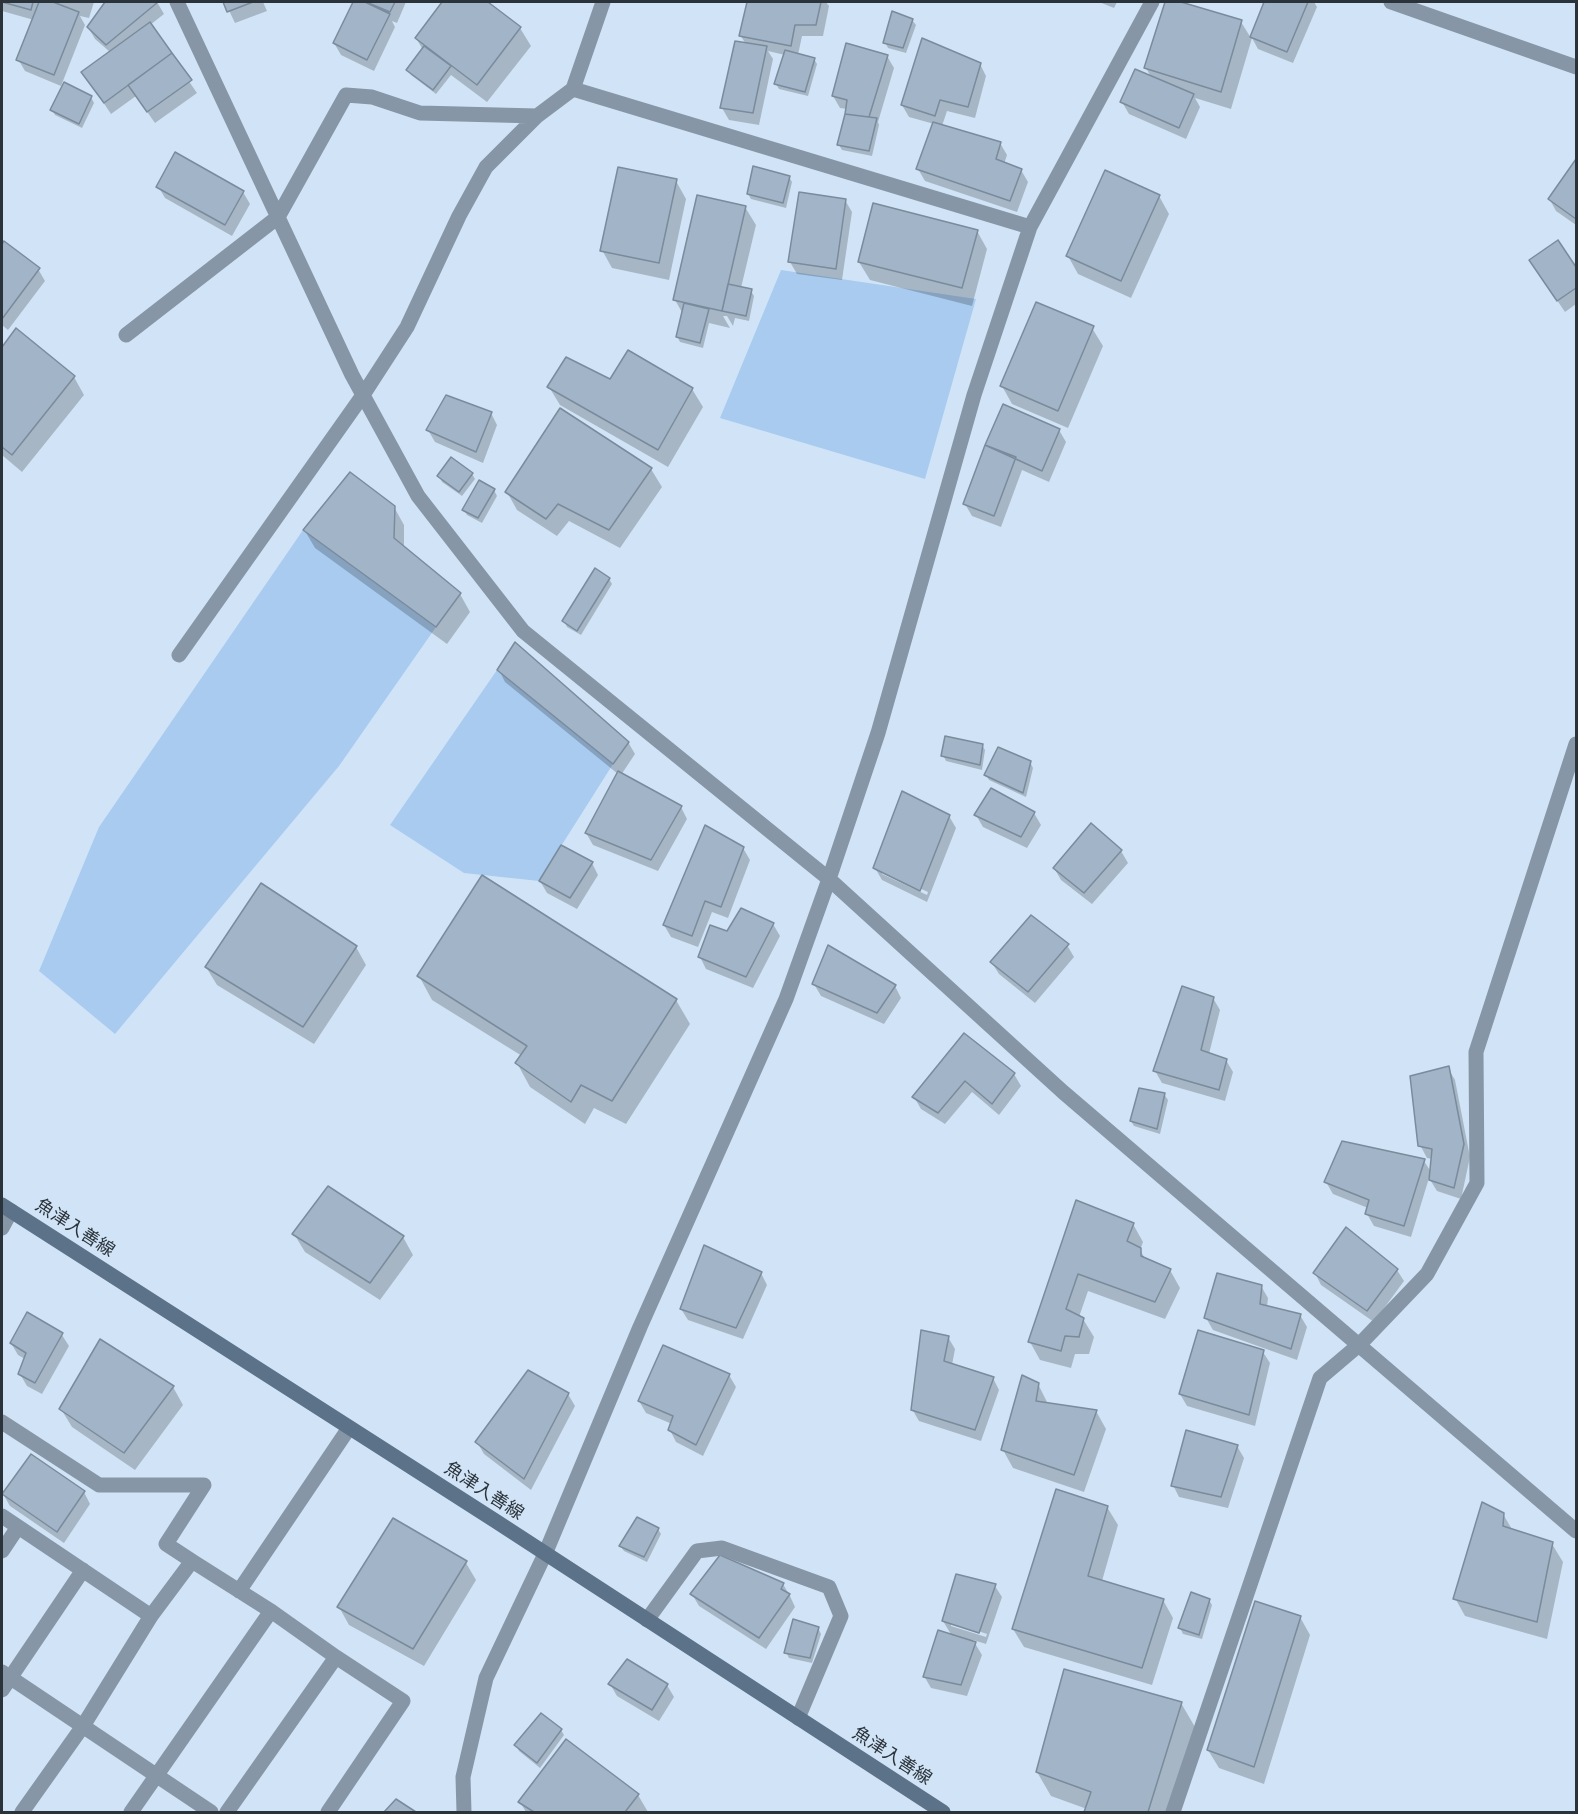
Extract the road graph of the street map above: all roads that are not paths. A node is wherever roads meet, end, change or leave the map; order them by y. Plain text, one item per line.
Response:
1 (177, 2) edge
2 (603, 2) edge
3 (1152, 2) edge
4 (1391, 2) edge
5 (1576, 67) edge
6 (573, 89) junction
7 (537, 116) junction
8 (278, 217) junction
9 (1030, 227) junction
10 (126, 335) dead end
11 (363, 396) junction
12 (180, 656) dead end
13 (1576, 744) edge
14 (829, 879) junction
15 (6, 1208) edge
16 (2, 1228) edge
17 (1360, 1344) junction
18 (2, 1422) edge
19 (350, 1428) junction
20 (2, 1516) edge
21 (18, 1527) junction
22 (1576, 1530) edge
23 (2, 1551) edge
24 (545, 1554) junction
25 (192, 1561) junction
26 (83, 1570) junction
27 (239, 1592) junction
28 (271, 1611) junction
29 (151, 1616) junction
30 (647, 1620) junction
31 (336, 1657) junction
32 (4, 1680) edge
33 (798, 1718) junction
34 (82, 1726) junction
35 (156, 1776) junction
36 (22, 1812) edge
37 (130, 1812) edge
38 (211, 1812) edge
39 (226, 1812) edge
40 (328, 1812) edge
41 (464, 1812) edge
42 (943, 1812) edge
43 (1173, 1812) edge

1 - 8 street
2 - 6 street
3 - 9 street
4 - 5 street
6 - 7 street
6 - 9 street
7 - 8 street
7 - 11 street
8 - 10 street
8 - 11 street
9 - 14 street
11 - 12 street
11 - 14 street
13 - 17 street
14 - 17 street
14 - 24 street
15 - 16 street
15 - 19 main road, 魚津入善線
17 - 22 street
17 - 43 street
18 - 25 street
19 - 24 main road, 魚津入善線
19 - 27 street
20 - 21 street
21 - 23 street
21 - 26 street
24 - 30 main road, 魚津入善線
24 - 41 street
25 - 27 street
25 - 29 street
26 - 29 street
26 - 32 street
27 - 28 street
28 - 31 street
28 - 35 street
29 - 34 street
30 - 33 main road, 魚津入善線
30 - 33 street
31 - 39 street
31 - 40 street
32 - 34 street
33 - 42 main road, 魚津入善線
34 - 35 street
34 - 36 street
35 - 37 street
35 - 38 street

